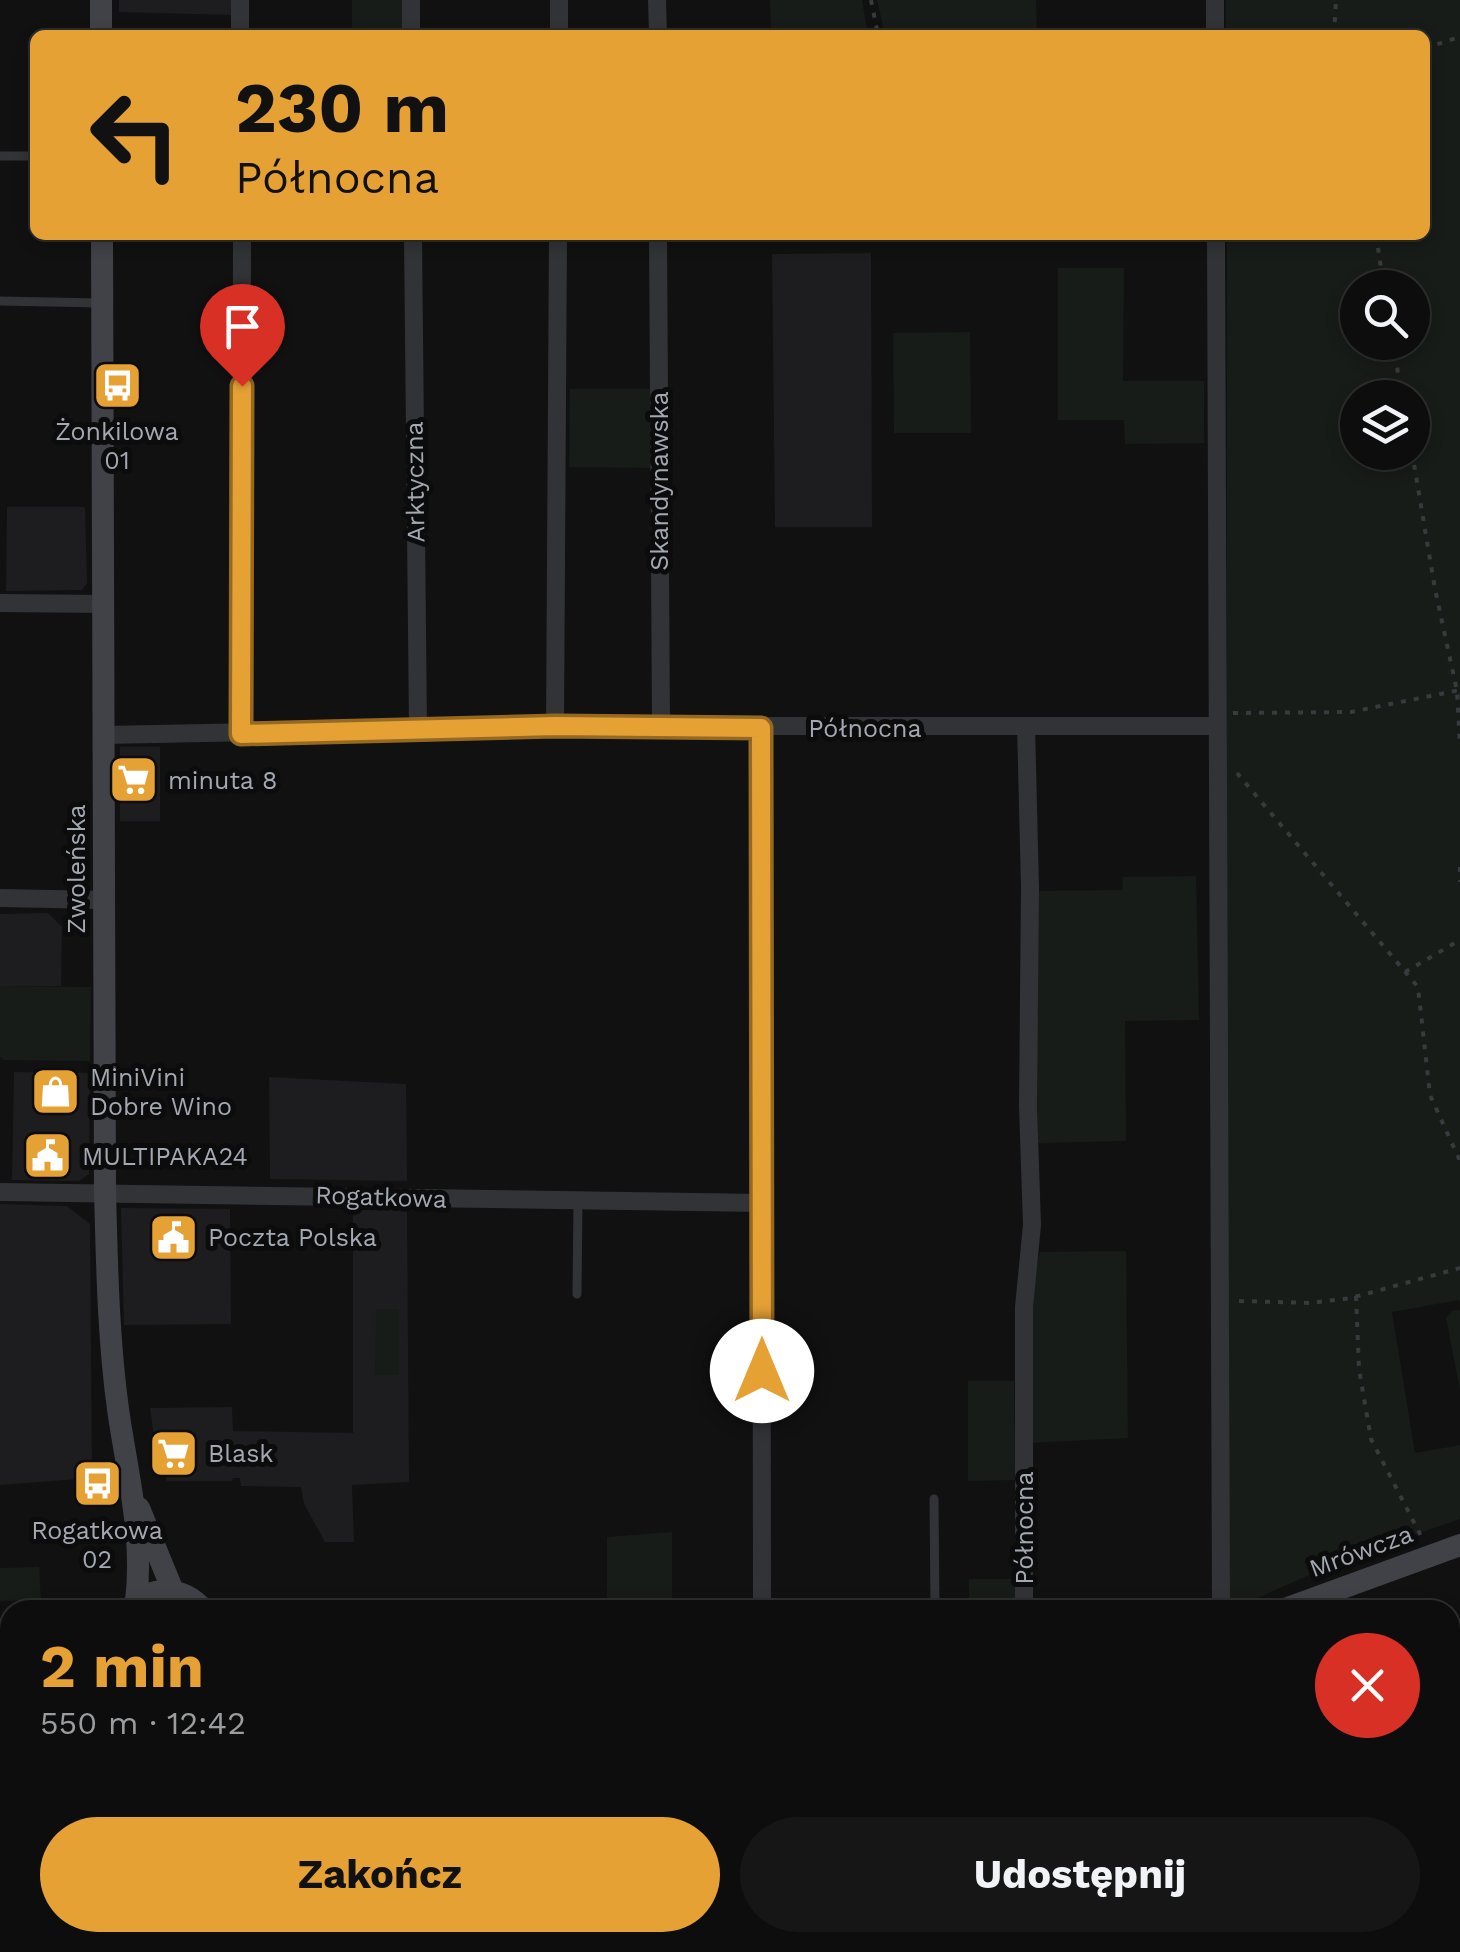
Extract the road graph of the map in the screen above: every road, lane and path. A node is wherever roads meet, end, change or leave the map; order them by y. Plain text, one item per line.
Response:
1 (101, 0) edge
2 (240, 0) edge
3 (411, 0) edge
4 (559, 0) edge
5 (658, 0) edge
6 (872, 0) edge
7 (1215, 0) edge
8 (1336, 0) edge
9 (101, 30) edge
10 (240, 30) edge
11 (411, 30) edge
12 (559, 30) edge
13 (658, 30) edge
14 (877, 30) edge
15 (1216, 30) edge
16 (1334, 30) edge
17 (1460, 37) edge
18 (1430, 46) edge
19 (0, 156) edge
20 (30, 156) edge
21 (102, 240) edge
22 (242, 240) edge
23 (413, 240) edge
24 (558, 240) edge
25 (658, 240) edge
26 (1216, 240) edge
27 (1377, 240) edge
28 (1381, 270) edge
29 (0, 302) edge
30 (103, 303) junction
31 (1415, 470) edge
32 (0, 602) edge
33 (103, 604) junction
34 (1459, 690) edge
35 (555, 726) junction
36 (1026, 726) junction
37 (1218, 726) junction
38 (660, 727) junction
39 (761, 728) junction
40 (418, 729) junction
41 (241, 734) junction
42 (104, 735) junction
43 (1460, 746) edge
44 (1218, 750) junction
45 (1460, 866) edge
46 (1460, 882) edge
47 (0, 898) edge
48 (104, 900) junction
49 (1460, 940) edge
50 (1406, 972) junction
51 (1460, 1161) edge
52 (0, 1192) edge
53 (105, 1192) junction
54 (578, 1201) junction
55 (762, 1203) junction
56 (1460, 1268) edge
57 (578, 1294) dead end
58 (1356, 1296) junction
59 (1219, 1300) junction
60 (934, 1499) dead end
61 (135, 1500) junction
62 (1423, 1538) dead end
63 (1460, 1545) edge
64 (173, 1590) junction
65 (132, 1600) edge
66 (141, 1600) edge
67 (194, 1600) edge
68 (762, 1600) edge
69 (935, 1600) edge
70 (1024, 1600) edge
71 (1222, 1600) edge
72 (1309, 1600) edge

1 - 9 street
2 - 10 street
3 - 11 street
4 - 12 street
5 - 13 street
6 - 14 path
7 - 15 street
8 - 16 path
17 - 18 path
19 - 20 lane
21 - 30 street, Zwoleńska
22 - 41 street
23 - 40 street, Arktyczna
24 - 35 street
25 - 38 street, Skandynawska
26 - 37 street
27 - 28 path
29 - 30 lane
30 - 33 street, Zwoleńska
31 - 34 path
32 - 33 street
33 - 42 street, Zwoleńska
34 - 37 path
34 - 43 path
35 - 38 street, Północna
35 - 40 street, Północna
36 - 37 street, Północna
36 - 39 street, Północna
36 - 70 street, Północna
37 - 44 street
38 - 39 street, Północna
39 - 55 street
40 - 41 street, Północna
41 - 42 street, Północna
42 - 48 street, Zwoleńska
44 - 50 path
44 - 59 street
45 - 46 path
47 - 48 street
48 - 53 street, Zwoleńska
49 - 50 path
50 - 51 path
52 - 53 street, Rogatkowa
53 - 54 street, Rogatkowa
53 - 61 street, Zwoleńska
54 - 55 street, Rogatkowa
54 - 57 lane
55 - 68 street
56 - 58 path
58 - 59 path
58 - 62 path
59 - 71 street
60 - 69 lane
61 - 64 street, Zwoleńska
61 - 65 street, Zwoleńska
63 - 72 street, Mrówcza
64 - 66 street
64 - 67 street

